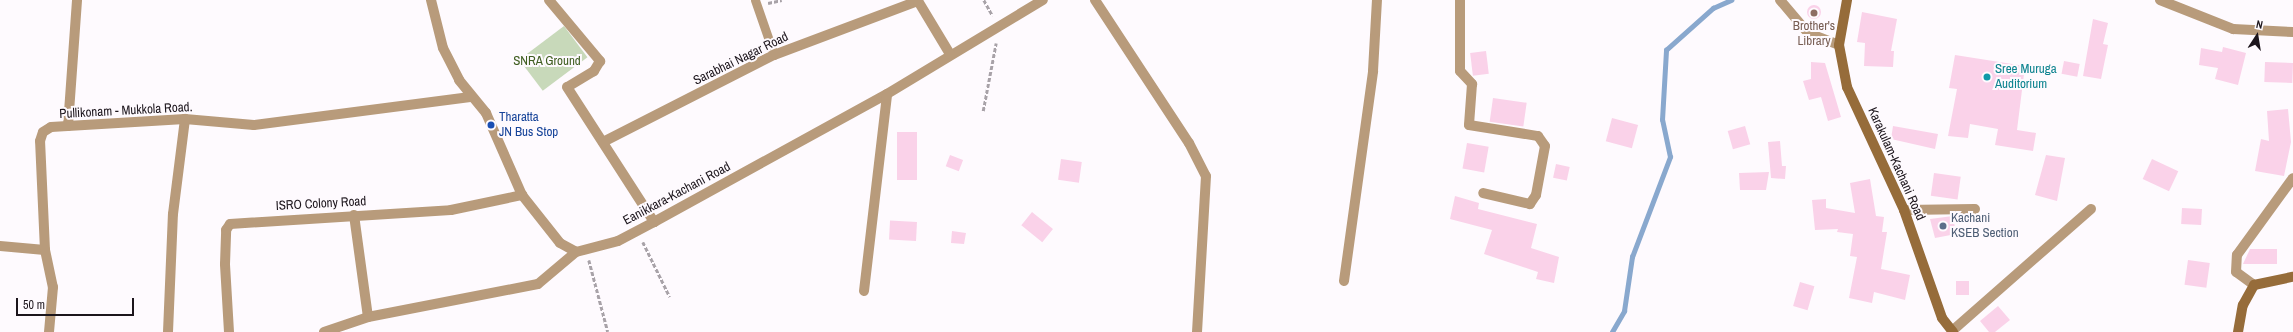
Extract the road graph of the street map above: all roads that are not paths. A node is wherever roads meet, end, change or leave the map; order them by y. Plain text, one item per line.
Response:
1 (77, 0) edge
2 (431, 0) edge
3 (549, 0) edge
4 (755, 0) edge
5 (1043, 0) edge
6 (1095, 0) edge
7 (1377, 0) edge
8 (1460, 0) edge
9 (1780, 0) edge
10 (1847, 0) edge
11 (2160, 0) edge
12 (2293, 32) edge
13 (1839, 44) junction
14 (950, 54) junction
15 (774, 55) junction
16 (888, 94) junction
17 (470, 97) junction
18 (185, 119) junction
19 (68, 126) junction
20 (603, 142) junction
21 (2293, 178) edge
22 (1483, 193) dead end
23 (522, 195) junction
24 (1975, 209) dead end
25 (2091, 209) dead end
26 (1904, 210) junction
27 (354, 215) junction
28 (654, 222) junction
29 (0, 246) edge
30 (45, 250) junction
31 (581, 251) junction
32 (2293, 277) edge
33 (1344, 281) dead end
34 (2254, 286) junction
35 (864, 291) dead end
36 (368, 317) junction
37 (1953, 331) edge
38 (49, 332) edge
39 (168, 332) edge
40 (229, 332) edge
41 (324, 332) edge
42 (1197, 332) edge
43 (2238, 332) edge

1 - 19 street
2 - 17 street
3 - 20 street
4 - 15 lane
5 - 14 street, Eanikkara-Kachani Road
6 - 42 street
7 - 33 street
8 - 22 street
9 - 13 street
10 - 13 main road, Karakulam-Kachani Road
11 - 12 street
13 - 26 main road, Karakulam-Kachani Road
14 - 15 street, Sarabhai Nagar Road
14 - 16 street, Eanikkara-Kachani Road
15 - 20 street, Sarabhai Nagar Road
16 - 28 street, Eanikkara-Kachani Road
16 - 35 street
17 - 18 street, Pullikonam - Mukkola Road.
17 - 23 street
18 - 19 street, Pullikonam - Mukkola Road.
18 - 39 street
19 - 30 street, Pullikonam - Mukkola Road.
20 - 28 street
21 - 34 street
23 - 27 street, ISRO Colony Road
23 - 31 street
24 - 26 street
25 - 37 street
26 - 37 main road, Karakulam-Kachani Road
27 - 36 street
27 - 40 street, ISRO Colony Road
28 - 31 street, Eanikkara-Kachani Road
29 - 30 street
30 - 38 street
31 - 36 street
32 - 34 main road
34 - 43 main road
36 - 41 street

